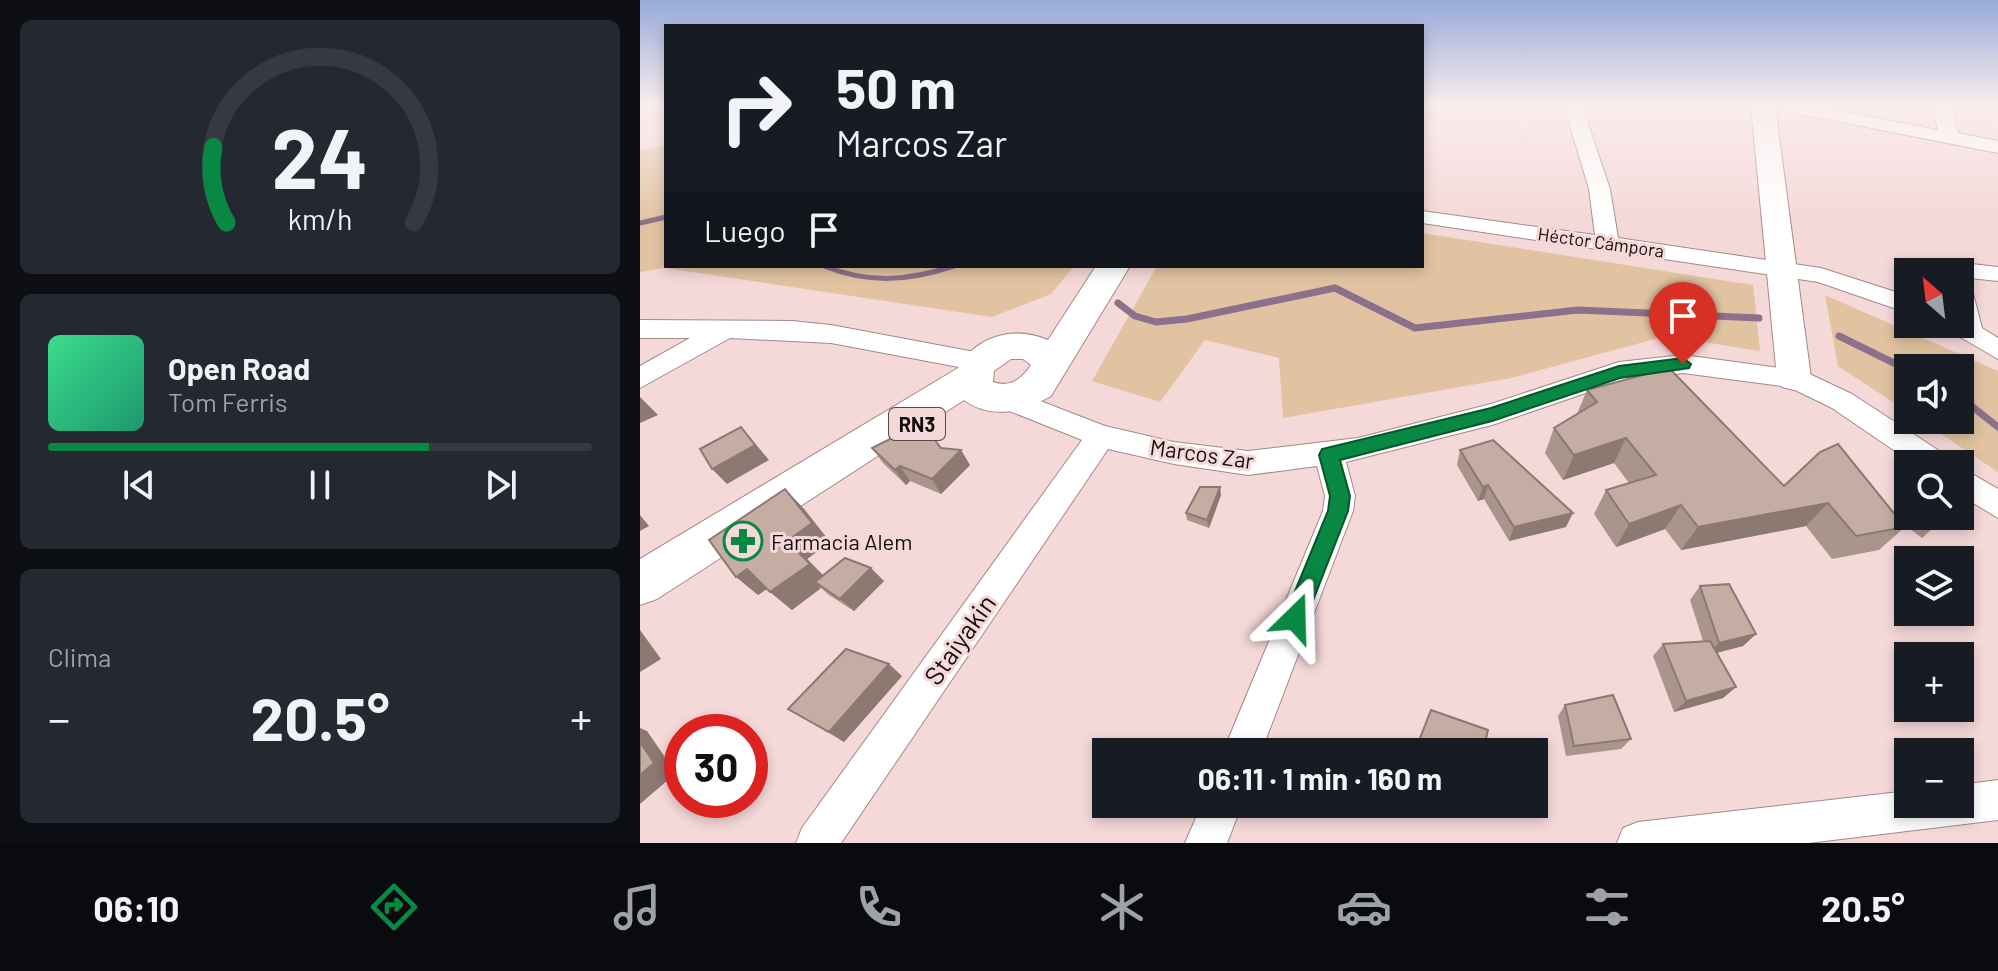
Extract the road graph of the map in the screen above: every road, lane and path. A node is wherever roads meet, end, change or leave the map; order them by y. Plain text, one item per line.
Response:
1 (1587, 145) edge
2 (1767, 145) edge
3 (1424, 217) edge
4 (1607, 243) junction
5 (1779, 268) junction
6 (1974, 269) edge
7 (1108, 273) edge
8 (1998, 274) edge
9 (1894, 300) edge
10 (640, 329) edge
11 (724, 330) junction
12 (1974, 334) edge
13 (1998, 350) edge
14 (1039, 360) junction
15 (640, 378) edge
16 (1794, 378) junction
17 (986, 383) junction
18 (1101, 436) junction
19 (1916, 450) edge
20 (1329, 455) junction
21 (1974, 489) edge
22 (1998, 505) edge
23 (640, 584) edge
24 (1248, 738) edge
25 (1998, 800) edge
26 (1216, 818) edge
27 (817, 843) edge
28 (1206, 843) edge
29 (1638, 843) edge

1 - 4 street
2 - 5 main road
3 - 4 street, Héctor Cámpora
4 - 5 street, Héctor Cámpora
5 - 9 street, Héctor Cámpora
5 - 16 main road
6 - 8 street
7 - 14 highway, RN3
10 - 11 street, Marcos Zar
11 - 15 street
11 - 17 street, Marcos Zar
12 - 13 street
14 - 17 highway, RN3
14 - 18 street, Marcos Zar
16 - 19 street, Marcos Zar
16 - 20 street, Marcos Zar
17 - 18 street, Marcos Zar
17 - 23 highway, RN3
18 - 20 street, Marcos Zar
18 - 27 street, Staiyakin
20 - 24 street
21 - 22 street
25 - 29 street
26 - 28 street

